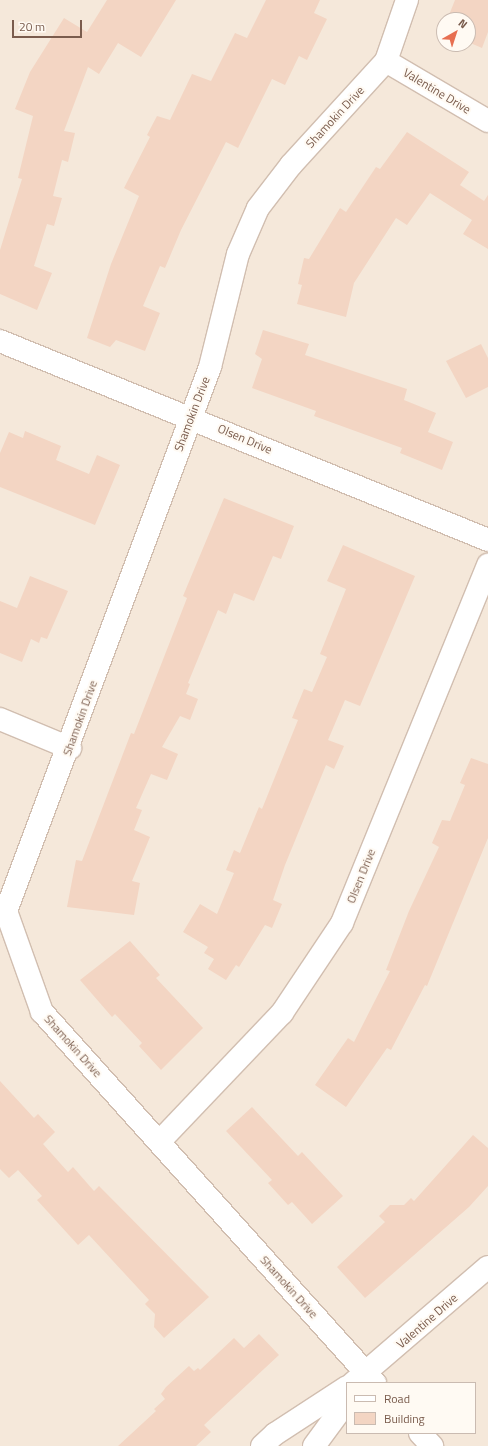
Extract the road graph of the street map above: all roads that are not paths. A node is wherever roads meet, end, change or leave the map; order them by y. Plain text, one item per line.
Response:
1 (407, 0) edge
2 (386, 61) junction
3 (488, 121) edge
4 (0, 341) edge
5 (190, 417) junction
6 (488, 540) edge
7 (488, 565) edge
8 (0, 719) edge
9 (70, 748) junction
10 (160, 1141) junction
11 (488, 1267) edge
12 (364, 1381) edge
13 (346, 1388) edge
14 (346, 1402) edge
15 (421, 1434) edge
16 (262, 1446) edge
17 (314, 1446) edge
18 (432, 1446) edge

1 - 2 street, Shamokin Drive
2 - 3 street, Valentine Drive
2 - 5 street, Shamokin Drive
4 - 5 street, Olsen Drive
5 - 6 street, Olsen Drive
5 - 9 street, Shamokin Drive
7 - 10 street, Olsen Drive
8 - 9 street
9 - 10 street, Shamokin Drive
10 - 12 street, Shamokin Drive
11 - 12 street, Valentine Drive
13 - 16 street
14 - 17 street
15 - 18 street

